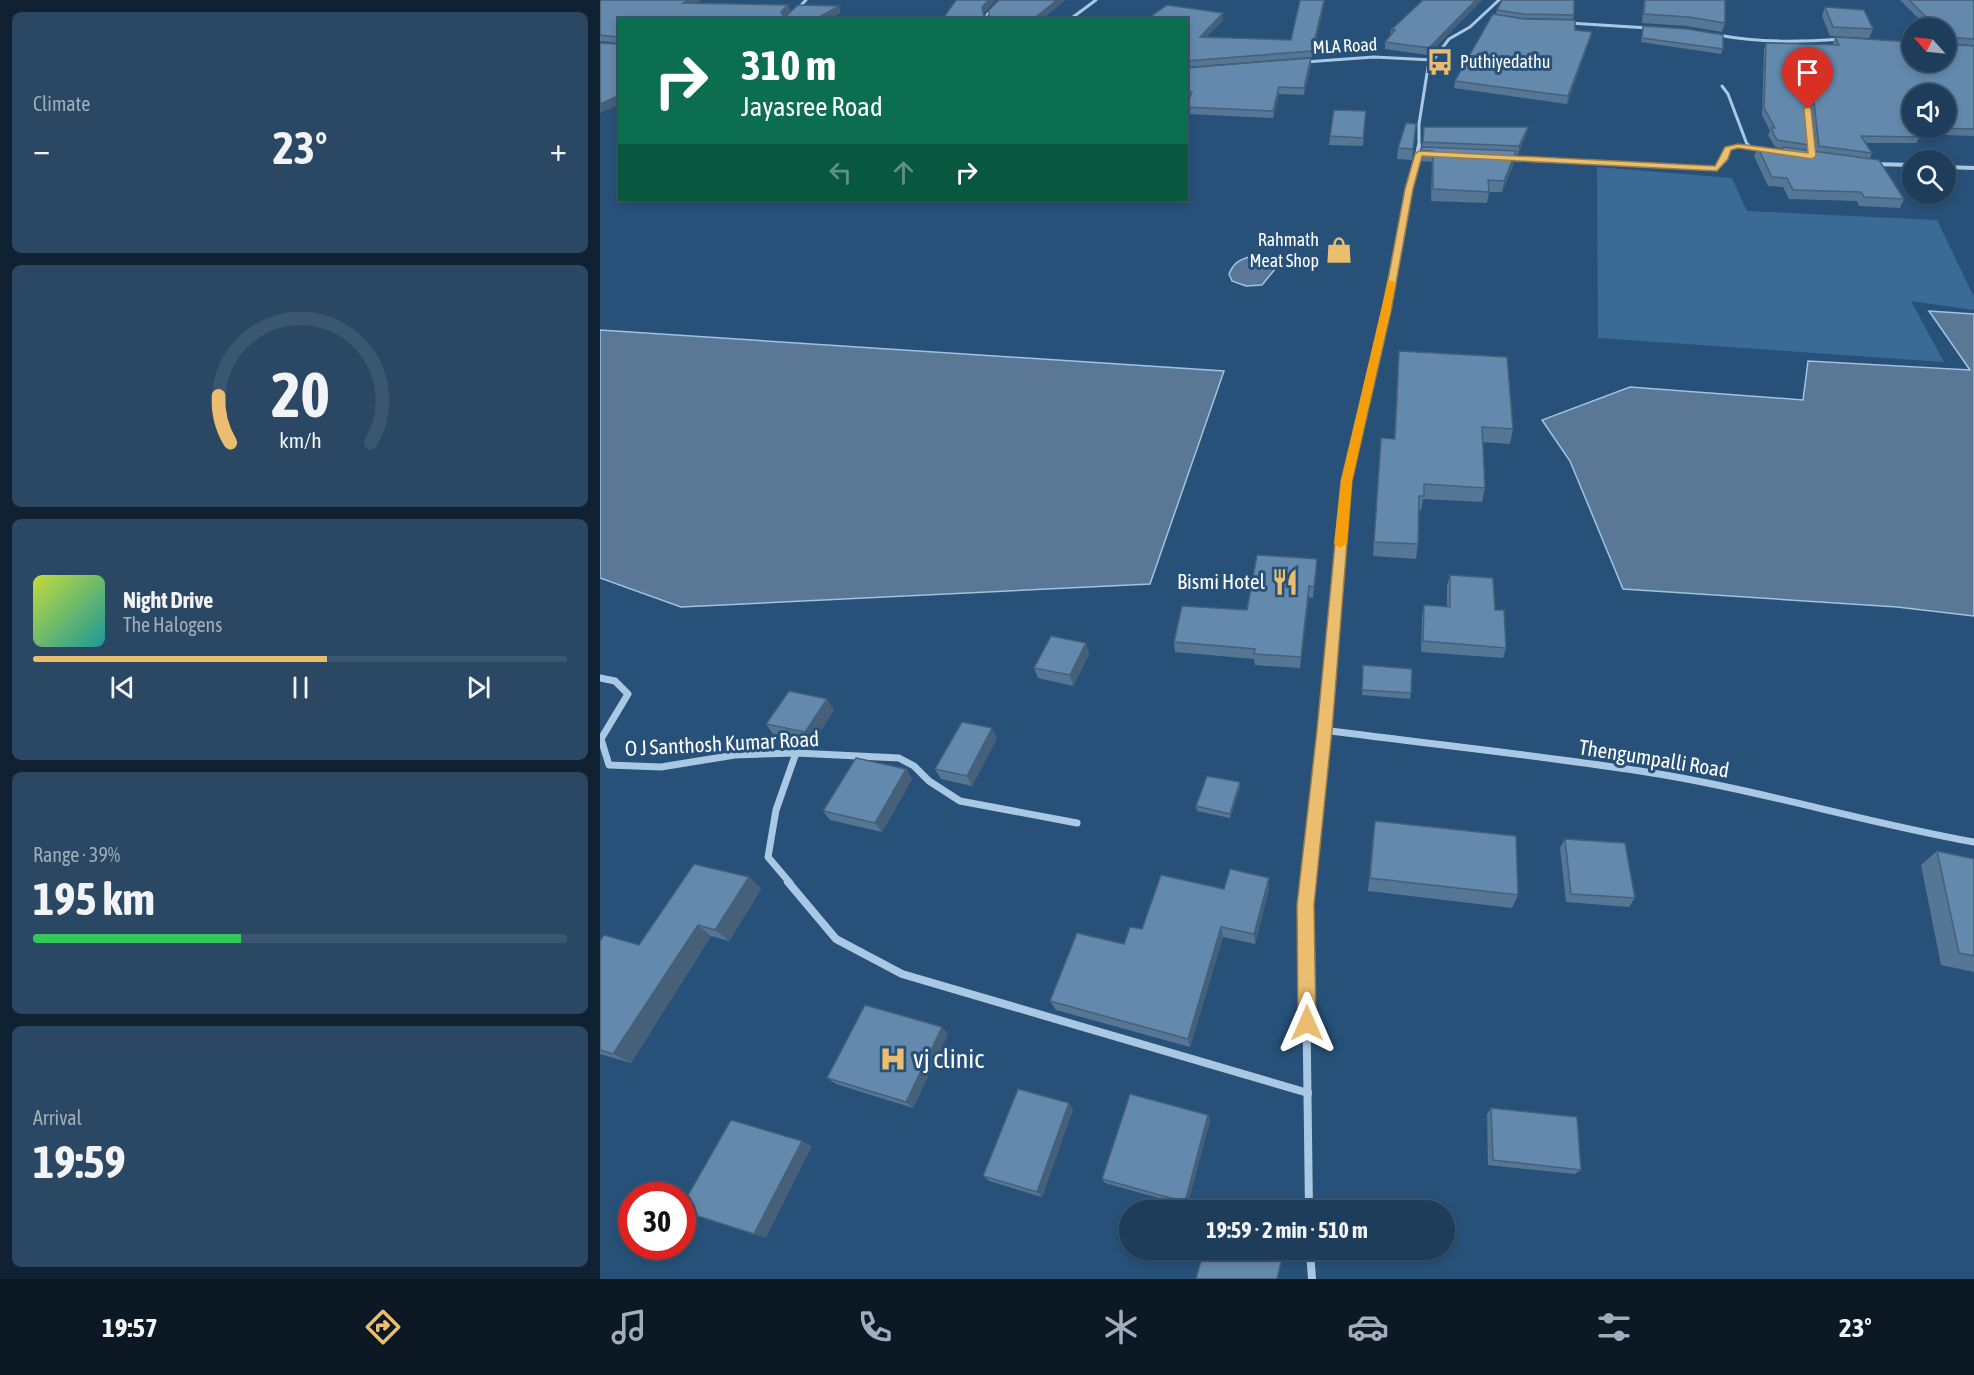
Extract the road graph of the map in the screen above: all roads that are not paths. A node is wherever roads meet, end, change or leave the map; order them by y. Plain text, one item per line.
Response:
1 (806, 0) edge
2 (1001, 0) edge
3 (1096, 0) edge
4 (1498, 0) edge
5 (1481, 16) junction
6 (789, 18) edge
7 (987, 18) edge
8 (1072, 18) edge
9 (1492, 18) edge
10 (1566, 23) edge
11 (1653, 28) edge
12 (1707, 34) edge
13 (1847, 40) edge
14 (1433, 60) junction
15 (1297, 62) edge
16 (1722, 86) dead end
17 (1808, 109) edge
18 (1749, 148) junction
19 (1769, 150) edge
20 (1801, 154) edge
21 (1812, 156) junction
22 (1502, 158) edge
23 (1824, 158) edge
24 (1868, 164) edge
25 (1902, 165) edge
26 (1956, 167) edge
27 (1974, 168) edge
28 (600, 678) edge
29 (1324, 730) junction
30 (796, 753) junction
31 (1077, 823) dead end
32 (1974, 842) edge
33 (1308, 1093) junction
34 (1309, 1200) edge
35 (1311, 1260) edge
36 (1312, 1279) edge

1 - 6 street
2 - 7 street
3 - 8 street
4 - 5 street
5 - 9 street
5 - 14 street
10 - 11 street
12 - 13 street
14 - 15 street, MLA Road
14 - 29 street
16 - 18 street
17 - 21 street
18 - 19 street
18 - 22 street
20 - 21 street
21 - 23 street
24 - 25 street
26 - 27 street
28 - 30 street, O J Santhosh Kumar Road
29 - 32 street, Thengumpalli Road
29 - 33 street
30 - 31 street, O J Santhosh Kumar Road
30 - 33 street
33 - 34 street
35 - 36 street

